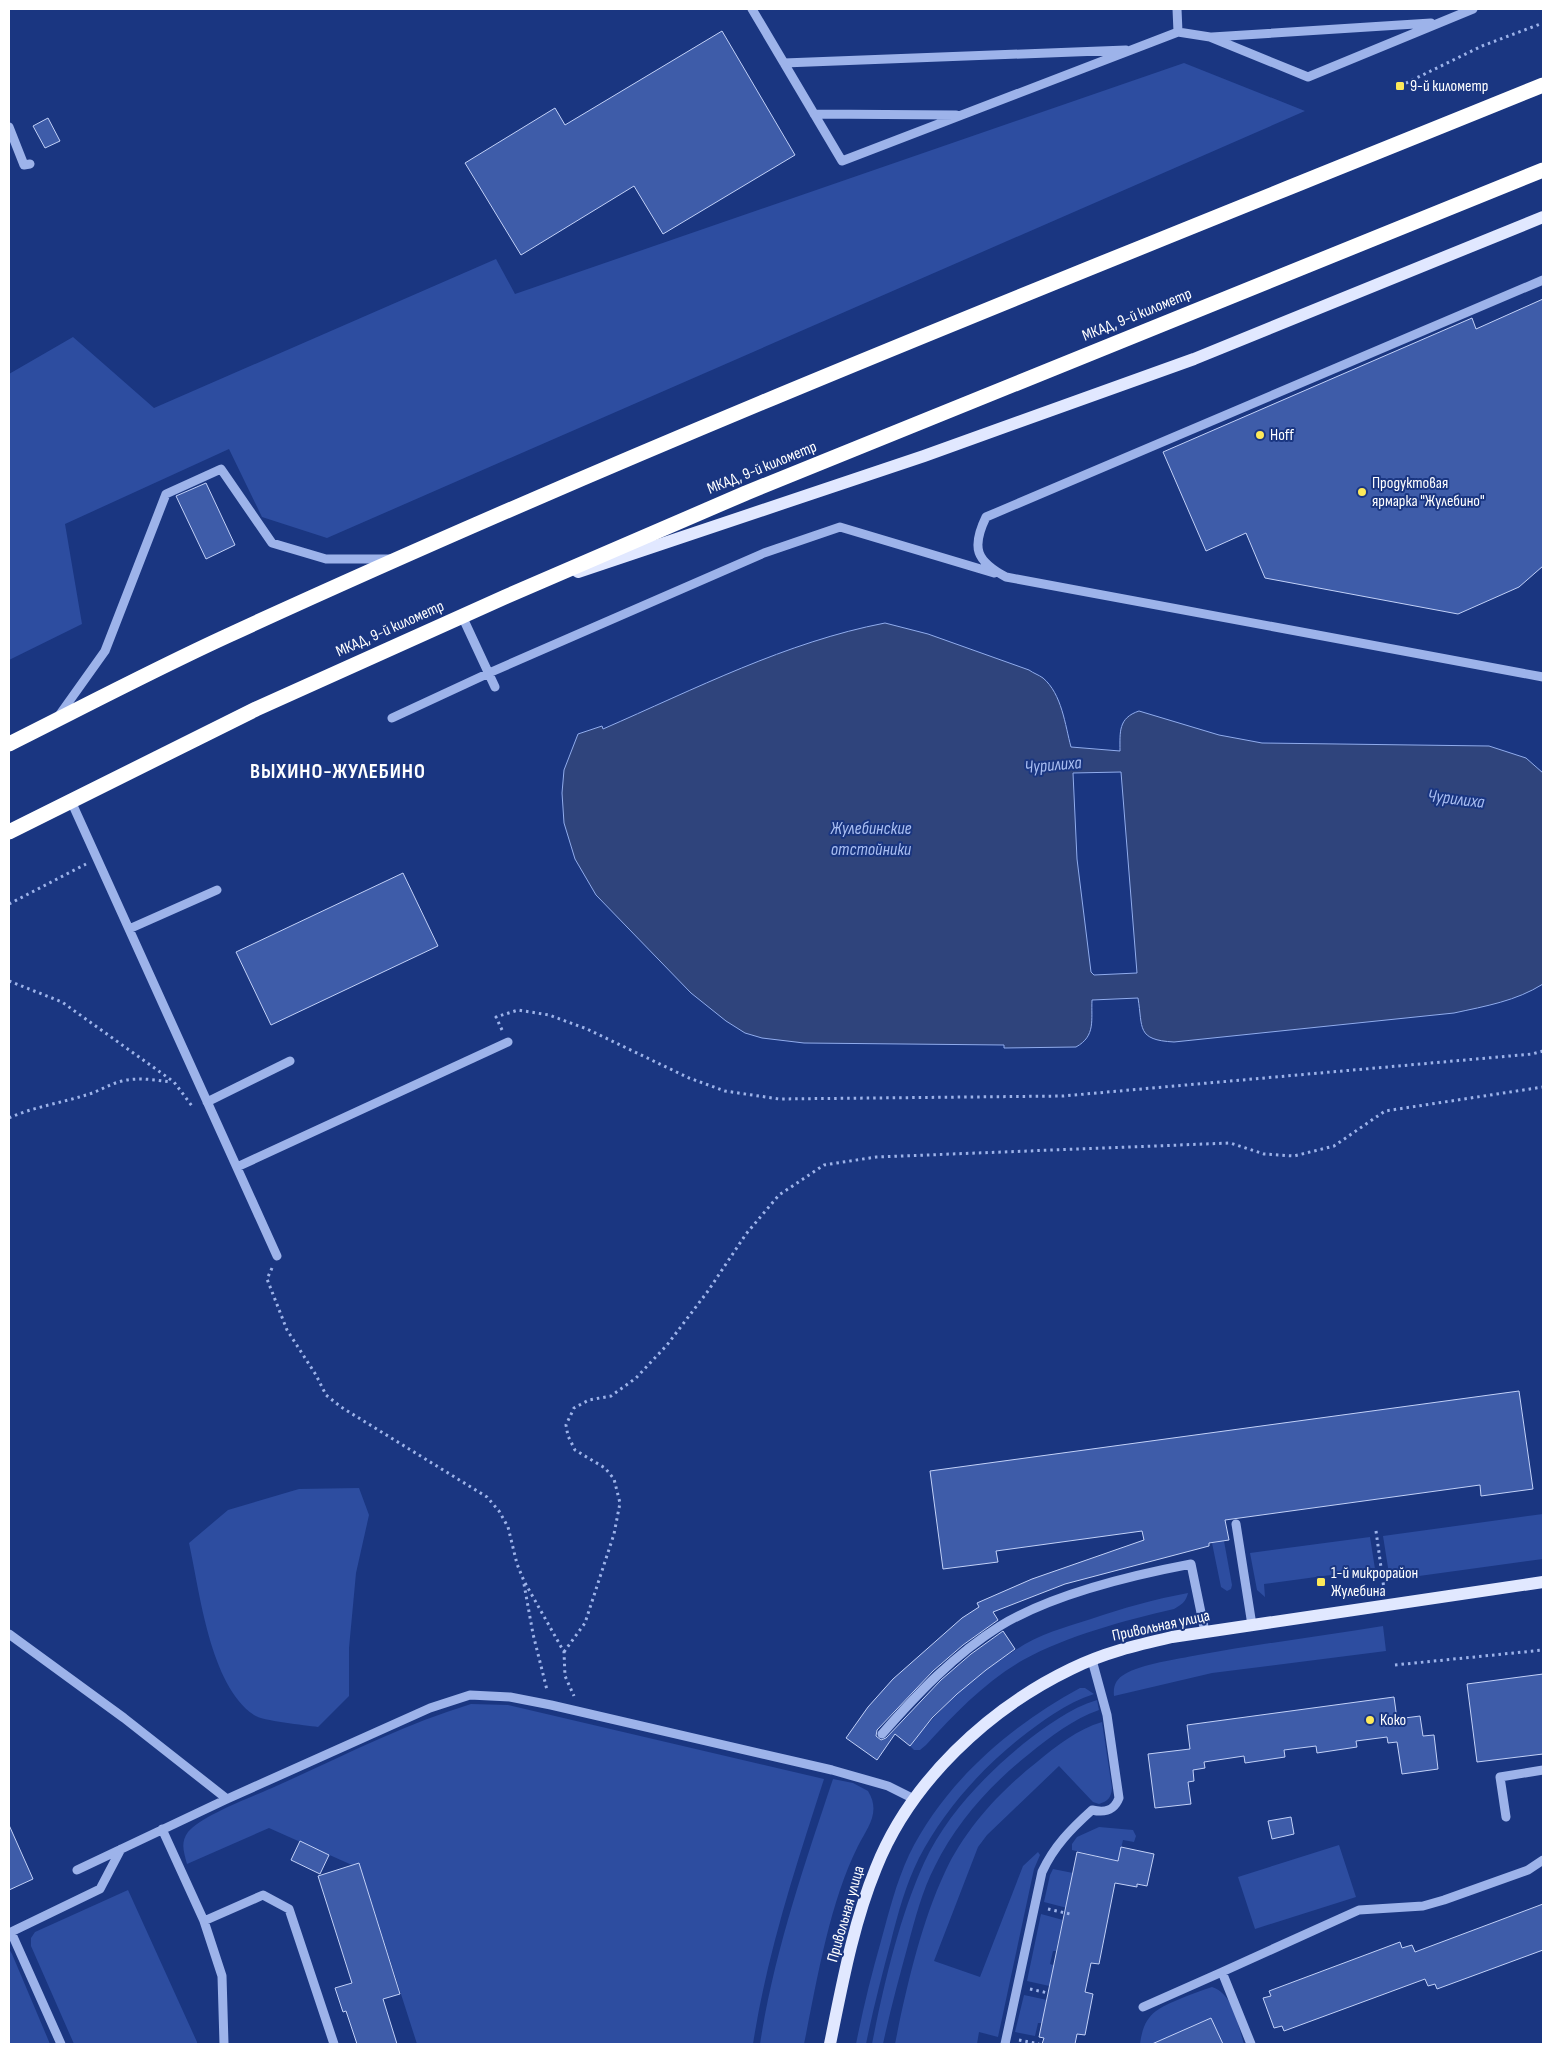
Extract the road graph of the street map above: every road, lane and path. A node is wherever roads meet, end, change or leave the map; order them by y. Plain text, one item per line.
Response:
1 (752, 9) edge
2 (1177, 9) edge
3 (1473, 9) edge
4 (1439, 22) junction
5 (1543, 23) edge
6 (1178, 32) junction
7 (1210, 37) junction
8 (1133, 50) junction
9 (784, 63) junction
10 (1543, 85) edge
11 (1400, 86) dead end
12 (814, 114) junction
13 (962, 115) junction
14 (9, 127) edge
15 (30, 164) dead end
16 (1543, 170) edge
17 (1543, 216) edge
18 (1543, 280) edge
19 (398, 559) junction
20 (1006, 577) junction
21 (505, 597) junction
22 (462, 616) junction
23 (489, 673) junction
24 (1543, 677) edge
25 (495, 687) dead end
26 (392, 718) dead end
27 (55, 721) junction
28 (9, 744) edge
29 (71, 801) junction
30 (9, 832) edge
31 (97, 858) junction
32 (217, 890) dead end
33 (9, 904) edge
34 (129, 929) junction
35 (9, 981) edge
36 (508, 1042) joint
37 (1543, 1051) edge
38 (290, 1061) dead end
39 (174, 1082) junction
40 (1543, 1087) edge
41 (207, 1102) junction
42 (197, 1113) dead end
43 (9, 1118) edge
44 (237, 1166) junction
45 (277, 1256) joint
46 (1236, 1524) dead end
47 (1376, 1531) dead end
48 (524, 1581) junction
49 (1543, 1582) edge
50 (1386, 1604) junction
51 (1252, 1625) junction
52 (1205, 1632) junction
53 (9, 1634) edge
54 (1543, 1650) edge
55 (564, 1652) junction
56 (1092, 1660) junction
57 (1396, 1666) dead end
58 (551, 1705) junction
59 (586, 1712) junction
60 (882, 1734) dead end
61 (1543, 1770) edge
62 (227, 1799) junction
63 (914, 1799) junction
64 (1506, 1817) dead end
65 (162, 1829) junction
66 (121, 1849) junction
67 (1543, 1860) edge
68 (77, 1870) dead end
69 (1035, 1906) junction
70 (1070, 1914) dead end
71 (204, 1921) junction
72 (10, 1932) edge
73 (1222, 1972) junction
74 (1143, 2007) dead end
75 (1006, 2041) edge
76 (62, 2044) edge
77 (224, 2044) edge
78 (334, 2044) edge
79 (830, 2044) edge
80 (1039, 2044) edge
81 (1251, 2044) edge

1 - 9 lane
2 - 6 lane
3 - 4 lane
4 - 7 lane
4 - 7 lane
5 - 11 path
6 - 7 lane
6 - 8 lane
8 - 9 lane
8 - 13 lane
9 - 12 lane
10 - 19 highway
12 - 13 lane
12 - 13 lane
14 - 15 lane
16 - 21 highway, МКАД, 9-й километр
17 - 21 main road
18 - 20 lane
19 - 27 highway
19 - 27 lane
20 - 23 lane
20 - 24 lane
21 - 22 highway, МКАД, 9-й километр
22 - 23 lane
22 - 29 highway, МКАД, 9-й километр
23 - 25 lane
23 - 26 lane
27 - 28 highway
29 - 30 highway, МКАД, 9-й километр
29 - 31 lane
31 - 33 path
31 - 34 lane
32 - 34 lane
34 - 41 lane
35 - 39 path
36 - 37 path
36 - 44 lane
38 - 41 lane
39 - 42 path
39 - 43 path
40 - 55 path
41 - 44 lane
44 - 45 lane
45 - 48 path
46 - 51 lane
47 - 50 path
48 - 55 path
48 - 58 path
49 - 50 main road, Привольная улица
50 - 51 main road, Привольная улица
51 - 52 main road, Привольная улица
52 - 56 main road, Привольная улица
52 - 60 lane
53 - 62 lane
54 - 57 path
55 - 59 path
56 - 63 main road, Привольная улица
56 - 69 lane
58 - 59 lane
58 - 62 lane
59 - 63 lane
61 - 64 lane
62 - 65 lane
63 - 79 main road, Привольная улица
65 - 66 lane
65 - 71 lane
66 - 68 lane
66 - 72 lane
67 - 73 lane
69 - 70 path
69 - 75 lane
71 - 77 lane
71 - 78 lane
72 - 76 lane
73 - 74 lane
73 - 81 lane
75 - 80 path

